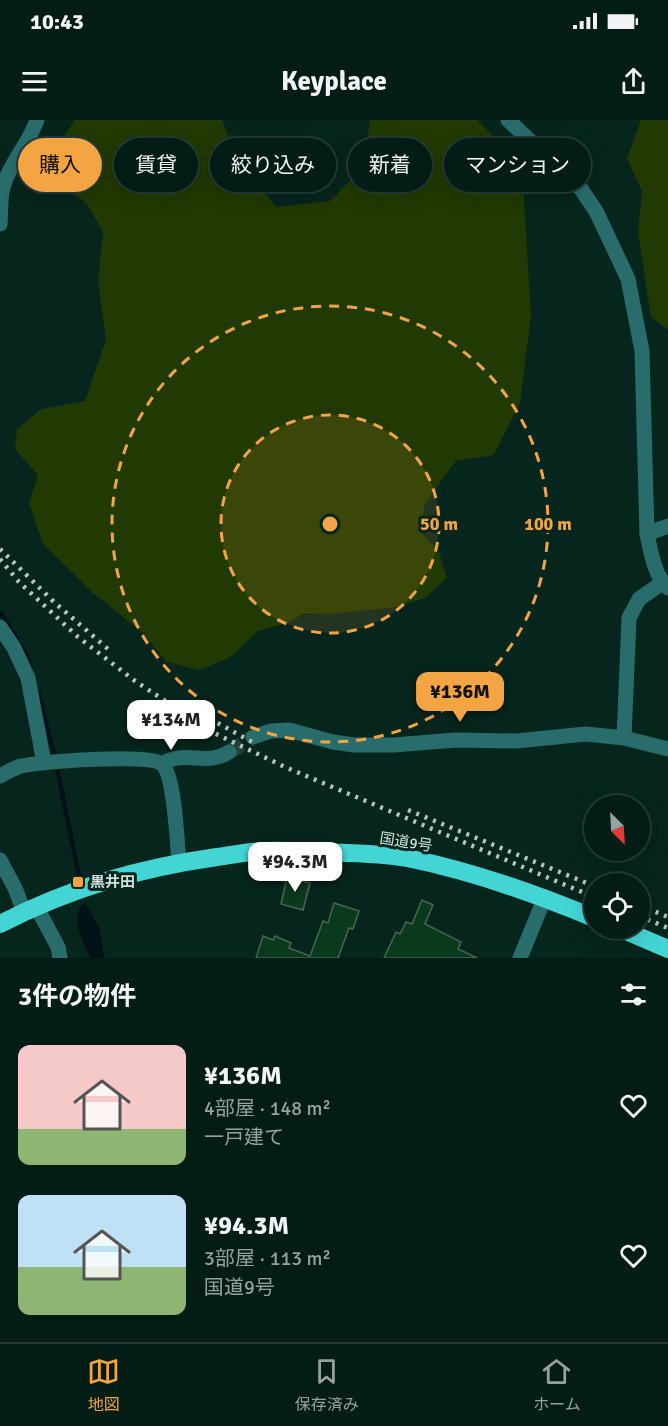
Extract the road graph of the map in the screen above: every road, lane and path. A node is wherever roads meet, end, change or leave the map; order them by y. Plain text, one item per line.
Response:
1 (37, 120) edge
2 (508, 120) edge
3 (0, 224) edge
4 (668, 526) edge
5 (647, 534) junction
6 (665, 586) edge
7 (0, 627) edge
8 (253, 736) tunnel mouth
9 (624, 738) junction
10 (668, 749) edge
11 (229, 752) tunnel mouth
12 (51, 763) junction
13 (162, 764) junction
14 (0, 776) edge
15 (0, 860) edge
16 (179, 863) junction
17 (545, 897) junction
18 (30, 909) junction
19 (584, 914) edge
20 (0, 924) edge
21 (645, 939) edge
22 (668, 949) edge
23 (60, 958) edge
24 (520, 958) edge

1 - 3 street
2 - 5 street
4 - 5 street
5 - 6 street
6 - 9 street
7 - 12 street
8 - 9 street
9 - 10 street
11 - 13 street
12 - 13 street
12 - 14 street
13 - 16 street
15 - 18 street
16 - 17 highway, 国道9号
16 - 18 highway, 国道9号
17 - 19 highway, 国道9号
17 - 24 street
18 - 20 highway, 国道9号
18 - 23 street
21 - 22 highway

